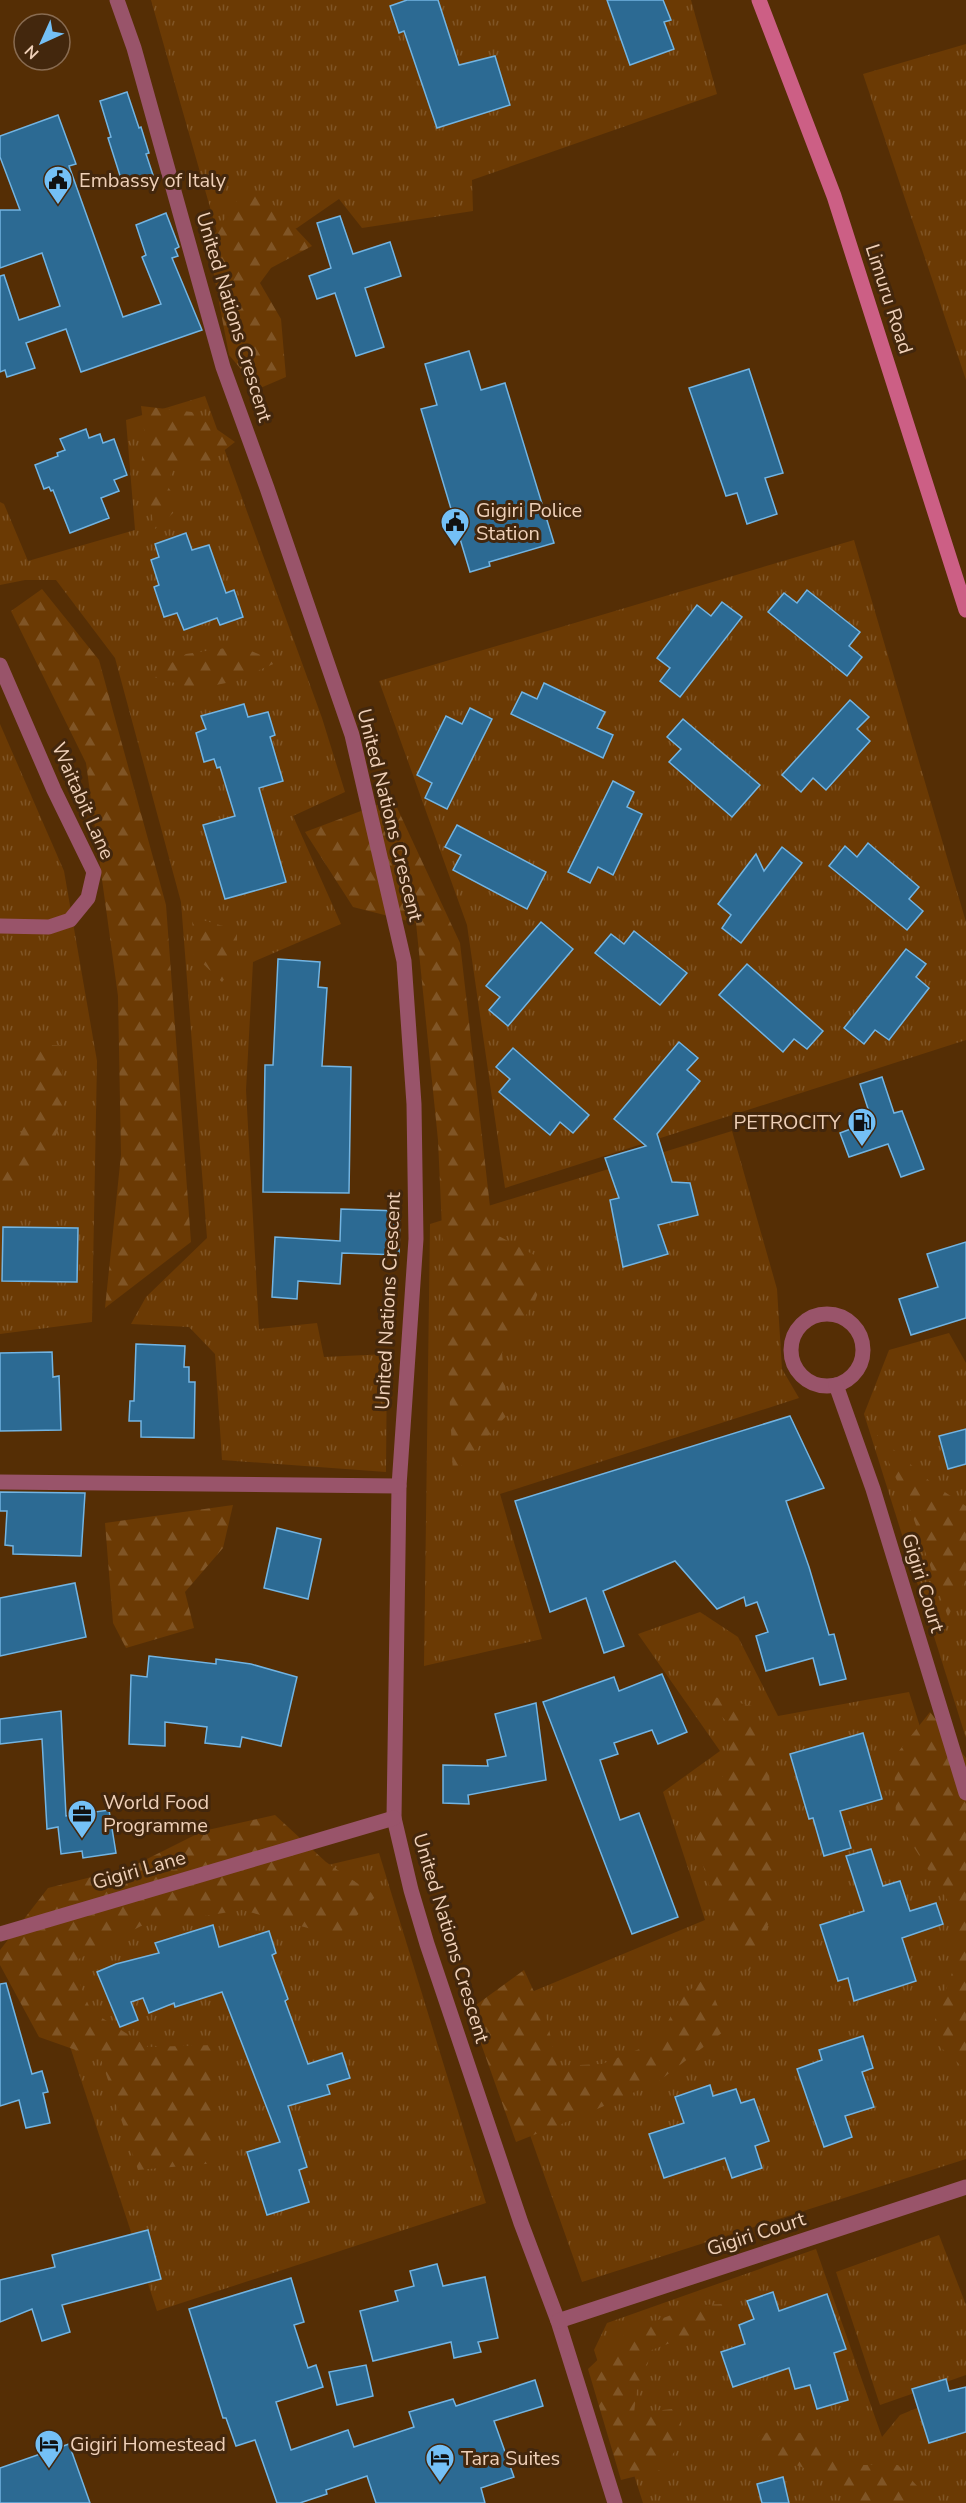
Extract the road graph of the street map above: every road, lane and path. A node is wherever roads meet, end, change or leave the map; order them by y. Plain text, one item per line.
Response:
1 (117, 0) edge
2 (761, 2) edge
3 (966, 610) edge
4 (0, 665) edge
5 (0, 926) edge
6 (836, 1385) junction
7 (0, 1482) edge
8 (399, 1486) junction
9 (966, 1793) edge
10 (394, 1818) junction
11 (1, 1930) edge
12 (966, 2187) edge
13 (558, 2321) junction
14 (615, 2503) edge

1 - 8 street, United Nations Crescent
2 - 3 main road, Limuru Road
4 - 5 street, Waitabit Lane
6 - 6 street
6 - 9 street, Gigiri Court
7 - 8 street
8 - 10 street, United Nations Crescent
10 - 11 street, Gigiri Lane
10 - 13 street, United Nations Crescent
12 - 13 street, Gigiri Court
13 - 14 street, United Nations Crescent

